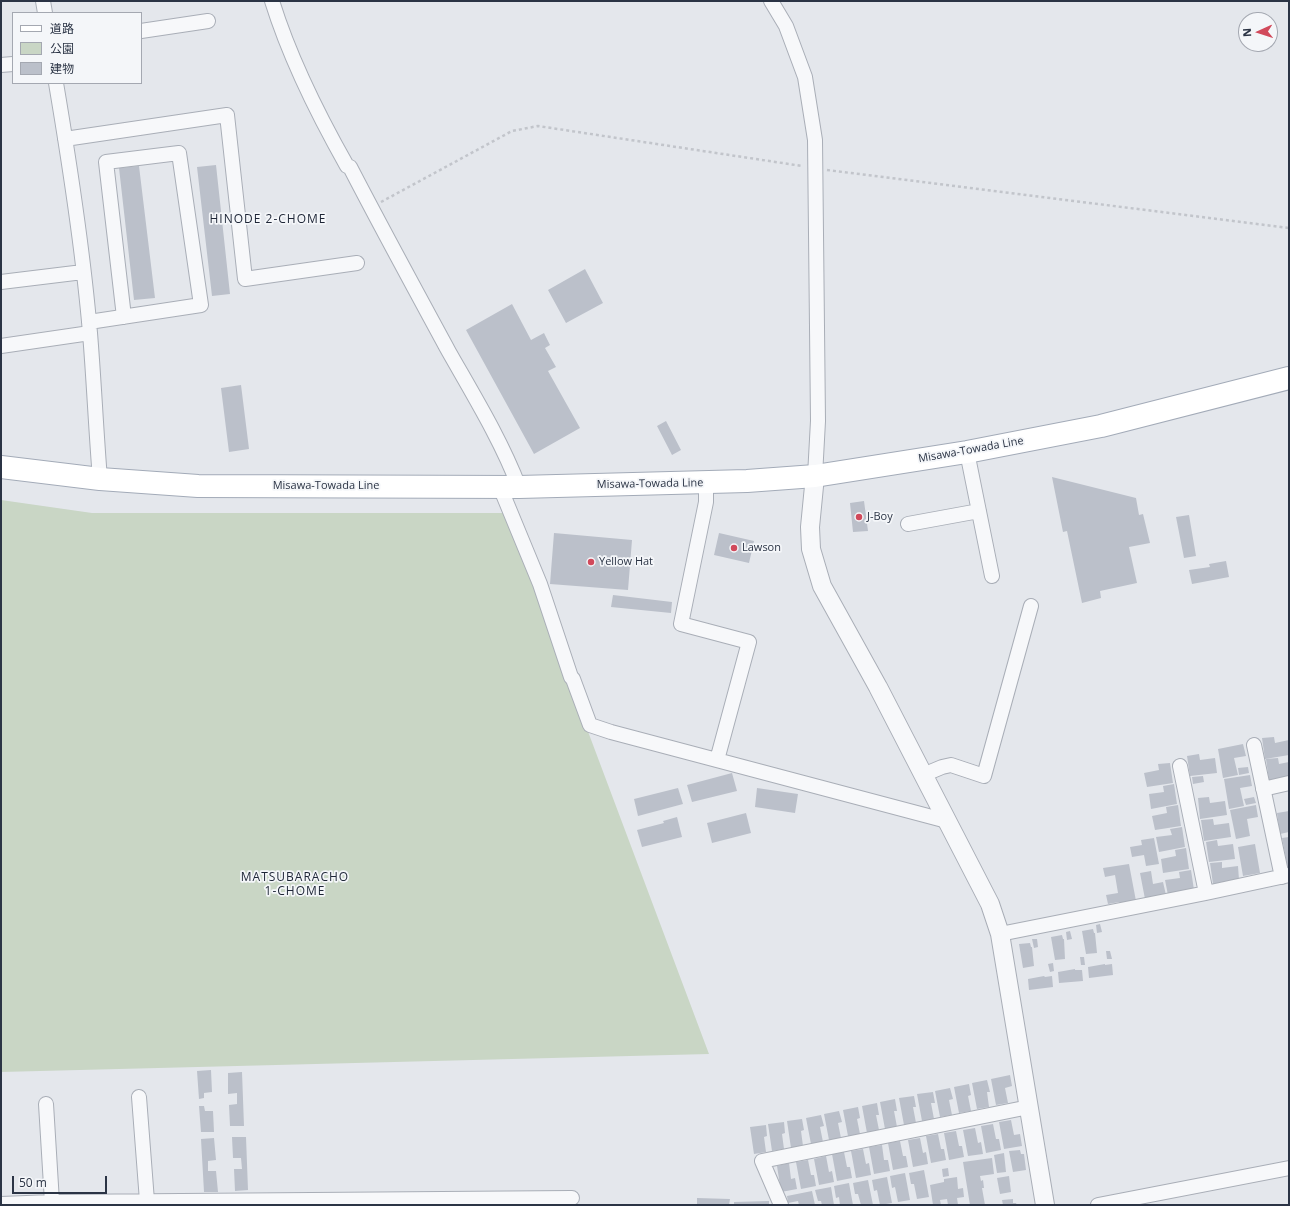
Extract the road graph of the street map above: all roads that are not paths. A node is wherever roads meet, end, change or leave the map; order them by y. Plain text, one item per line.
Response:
1 (44, 1) edge
2 (272, 1) edge
3 (771, 1) edge
4 (45, 12) edge
5 (208, 22) dead end
6 (142, 31) edge
7 (12, 64) edge
8 (1, 65) edge
9 (56, 84) edge
10 (65, 139) junction
11 (357, 263) dead end
12 (83, 272) junction
13 (1, 282) edge
14 (124, 316) junction
15 (89, 327) junction
16 (1, 346) edge
17 (1289, 378) edge
18 (967, 452) junction
19 (1, 467) edge
20 (815, 476) junction
21 (100, 479) junction
22 (706, 482) junction
23 (509, 487) junction
24 (979, 511) junction
25 (908, 524) dead end
26 (992, 576) dead end
27 (1031, 606) dead end
28 (1254, 745) dead end
29 (717, 760) junction
30 (1180, 766) dead end
31 (923, 776) junction
32 (1289, 783) edge
33 (1263, 789) junction
34 (947, 821) junction
35 (1285, 876) edge
36 (1206, 893) junction
37 (1000, 934) junction
38 (139, 1097) dead end
39 (46, 1104) dead end
40 (1029, 1107) junction
41 (1289, 1168) edge
42 (572, 1198) dead end
43 (147, 1201) junction
44 (52, 1202) junction
45 (1, 1204) edge
46 (781, 1205) edge
47 (1045, 1205) edge
48 (1098, 1205) edge

1 - 4 street
2 - 23 street
3 - 20 street
5 - 6 street
7 - 8 street
9 - 10 street
10 - 11 street
10 - 12 street
12 - 13 street
12 - 15 street
14 - 14 street
14 - 15 street
15 - 16 street
15 - 21 street
17 - 18 main road, Misawa-Towada Line
18 - 20 main road, Misawa-Towada Line
18 - 24 street
19 - 21 main road, Misawa-Towada Line
20 - 22 main road, Misawa-Towada Line
20 - 31 street
21 - 23 main road, Misawa-Towada Line
22 - 23 main road, Misawa-Towada Line
22 - 29 street
23 - 29 street
24 - 25 street
24 - 26 street
27 - 31 street
28 - 33 street
29 - 34 street
30 - 36 street
31 - 34 street
32 - 33 street
33 - 35 street
34 - 37 street
35 - 36 street
36 - 37 street
37 - 40 street
38 - 43 street
39 - 44 street
40 - 46 street
40 - 47 street
41 - 48 street
42 - 43 street
43 - 44 street
44 - 45 street

